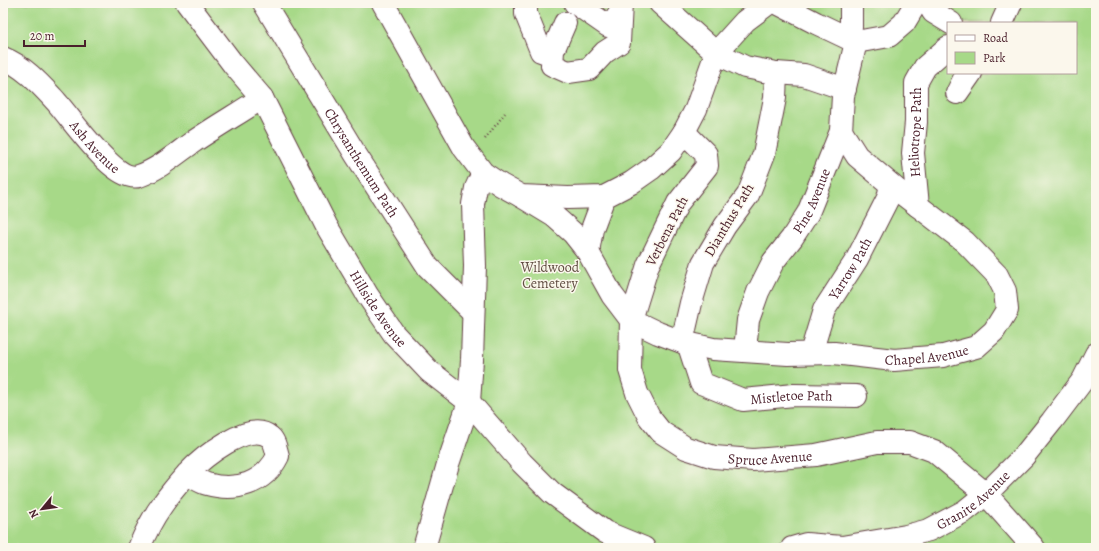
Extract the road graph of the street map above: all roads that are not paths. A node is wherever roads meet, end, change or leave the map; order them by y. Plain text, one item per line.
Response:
1 (186, 3) edge
2 (264, 3) edge
3 (383, 3) edge
4 (526, 3) edge
5 (575, 3) edge
6 (660, 3) edge
7 (769, 3) edge
8 (777, 3) edge
9 (851, 3) edge
10 (916, 3) edge
11 (928, 3) edge
12 (1011, 3) edge
13 (620, 8) edge
14 (949, 22) edge
15 (1002, 22) edge
16 (565, 23) dead end
17 (853, 40) junction
18 (947, 48) edge
19 (716, 53) junction
20 (552, 55) junction
21 (3, 58) edge
22 (776, 73) junction
23 (966, 74) edge
24 (970, 74) edge
25 (845, 89) junction
26 (262, 98) junction
27 (841, 131) junction
28 (684, 132) junction
29 (477, 165) junction
30 (891, 185) junction
31 (521, 196) junction
32 (604, 197) junction
33 (918, 206) junction
34 (588, 252) junction
35 (473, 312) junction
36 (631, 320) junction
37 (685, 342) junction
38 (745, 350) junction
39 (811, 353) junction
40 (1096, 354) edge
41 (856, 396) dead end
42 (469, 402) junction
43 (187, 474) dead end
44 (986, 494) junction
45 (138, 548) edge
46 (424, 548) edge
47 (644, 548) edge
48 (792, 548) edge
49 (1034, 548) edge

1 - 26 street, Hillside Avenue
2 - 35 street, Chrysanthemum Path
3 - 29 street
4 - 20 street
5 - 13 street
6 - 19 street
7 - 19 street
8 - 17 street
9 - 17 street, Pine Avenue
10 - 17 street
11 - 14 street
12 - 15 street
13 - 20 street
16 - 20 street
17 - 25 street, Pine Avenue
18 - 33 street, Heliotrope Path
19 - 22 street
19 - 28 street
21 - 26 street, Ash Avenue
22 - 25 street
22 - 37 street, Dianthus Path
23 - 24 street
25 - 27 street, Pine Avenue
26 - 42 street, Hillside Avenue
27 - 30 street, Chapel Avenue
27 - 38 street, Pine Avenue
28 - 32 street
28 - 36 street, Verbena Path
29 - 31 street
29 - 35 street
30 - 33 street, Chapel Avenue
30 - 39 street, Yarrow Path
31 - 32 street
31 - 34 street
32 - 34 street
33 - 39 street, Chapel Avenue
34 - 36 street
35 - 42 street
36 - 37 street, Chapel Avenue
36 - 44 street, Spruce Avenue
37 - 38 street, Chapel Avenue
37 - 41 street, Mistletoe Path
38 - 39 street, Chapel Avenue
40 - 44 street, Granite Avenue
42 - 46 street
42 - 47 street
43 - 45 street
44 - 48 street, Granite Avenue
44 - 49 street, Spruce Avenue

